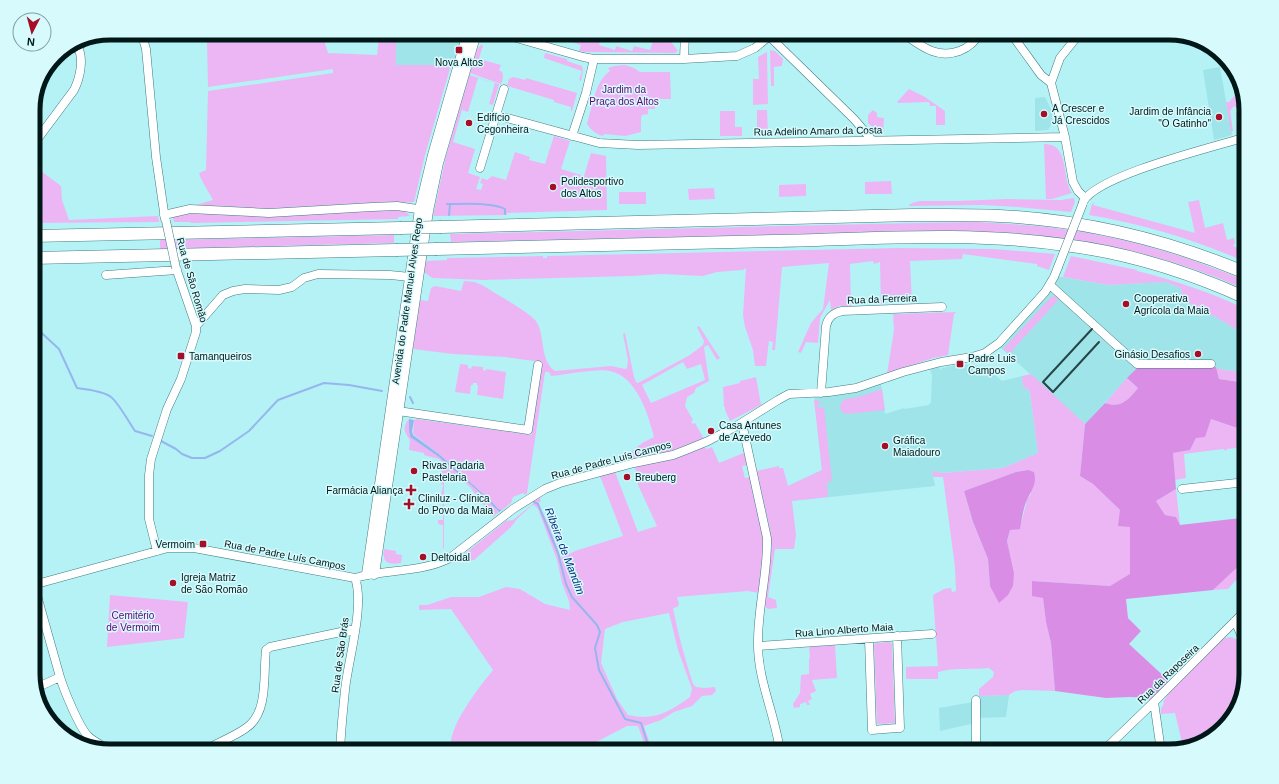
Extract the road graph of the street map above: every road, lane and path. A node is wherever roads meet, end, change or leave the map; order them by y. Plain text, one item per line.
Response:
1 (143, 40) edge
2 (466, 40) edge
3 (474, 40) edge
4 (531, 40) edge
5 (685, 40) edge
6 (765, 40) edge
7 (777, 40) edge
8 (913, 40) edge
9 (975, 40) edge
10 (1016, 40) edge
11 (1074, 40) edge
12 (78, 47) edge
13 (594, 59) junction
14 (684, 59) junction
15 (1051, 83) junction
16 (504, 89) dead end
17 (496, 114) junction
18 (40, 136) edge
19 (572, 136) junction
20 (1065, 137) junction
21 (1239, 139) edge
22 (872, 140) junction
23 (480, 168) dead end
24 (1084, 201) junction
25 (424, 210) junction
26 (165, 218) junction
27 (40, 236) edge
28 (40, 258) edge
29 (176, 269) junction
30 (413, 270) junction
31 (1239, 270) edge
32 (106, 275) dead end
33 (1050, 285) junction
34 (1239, 295) edge
35 (942, 307) dead end
36 (196, 326) junction
37 (1211, 364) dead end
38 (538, 365) dead end
39 (821, 393) junction
40 (398, 411) junction
41 (742, 423) junction
42 (1239, 483) edge
43 (1182, 489) dead end
44 (157, 551) junction
45 (371, 574) junction
46 (354, 578) junction
47 (40, 583) edge
48 (40, 606) edge
49 (1239, 617) edge
50 (1235, 621) junction
51 (355, 629) junction
52 (1239, 630) edge
53 (932, 634) dead end
54 (897, 636) junction
55 (869, 638) junction
56 (758, 646) junction
57 (60, 677) junction
58 (41, 686) edge
59 (976, 700) dead end
60 (1154, 702) junction
61 (98, 743) edge
62 (216, 744) edge
63 (340, 744) edge
64 (778, 744) edge
65 (976, 744) edge
66 (1109, 744) edge
67 (1159, 744) edge

1 - 26 street, Rua de São Romão
2 - 25 main road, Avenida do Padre Manuel Alves Rego
3 - 25 main road, Avenida do Padre Manuel Alves Rego
4 - 13 street
5 - 14 street
6 - 14 street
7 - 22 street
8 - 9 street
10 - 15 street
11 - 15 street
12 - 18 street
13 - 14 street
13 - 19 street
15 - 20 street
16 - 17 street
17 - 19 street, Rua Adelino Amaro da Costa
17 - 23 street
19 - 22 street, Rua Adelino Amaro da Costa
20 - 22 street, Rua Adelino Amaro da Costa
20 - 24 street
21 - 24 street
24 - 33 street, Rua de Padre Luís Campos, bridge
25 - 26 street
25 - 30 main road, Avenida do Padre Manuel Alves Rego
26 - 29 street, Rua de São Romão, bridge
27 - 31 highway, bridge
28 - 34 highway, bridge
29 - 32 street
29 - 36 street, Rua de São Romão
30 - 36 street
30 - 40 main road, Avenida do Padre Manuel Alves Rego
30 - 45 main road, Avenida do Padre Manuel Alves Rego
33 - 37 street
33 - 39 street, Rua de Padre Luís Campos
35 - 39 street, Rua da Ferreira
36 - 44 street, Rua de São Romão
38 - 40 street
39 - 41 street, Rua de Padre Luís Campos
40 - 45 main road, Avenida do Padre Manuel Alves Rego
41 - 45 street, Rua de Padre Luís Campos
41 - 56 street
42 - 43 street
44 - 46 street, Rua de Padre Luís Campos
44 - 47 street, Rua de Padre Luís Campos
45 - 46 street, Rua de Padre Luís Campos
46 - 51 street, Rua de São Brás
48 - 57 street
49 - 50 street, Rua da Raposeira
50 - 52 street
50 - 60 street, Rua da Raposeira
51 - 62 street
51 - 63 street, Rua de São Brás
53 - 54 street, Rua Lino Alberto Maia
54 - 55 street, Rua Lino Alberto Maia
54 - 55 street
55 - 56 street, Rua Lino Alberto Maia
56 - 64 street
57 - 58 street
57 - 61 street
59 - 65 street
60 - 66 street, Rua da Raposeira
60 - 67 street

